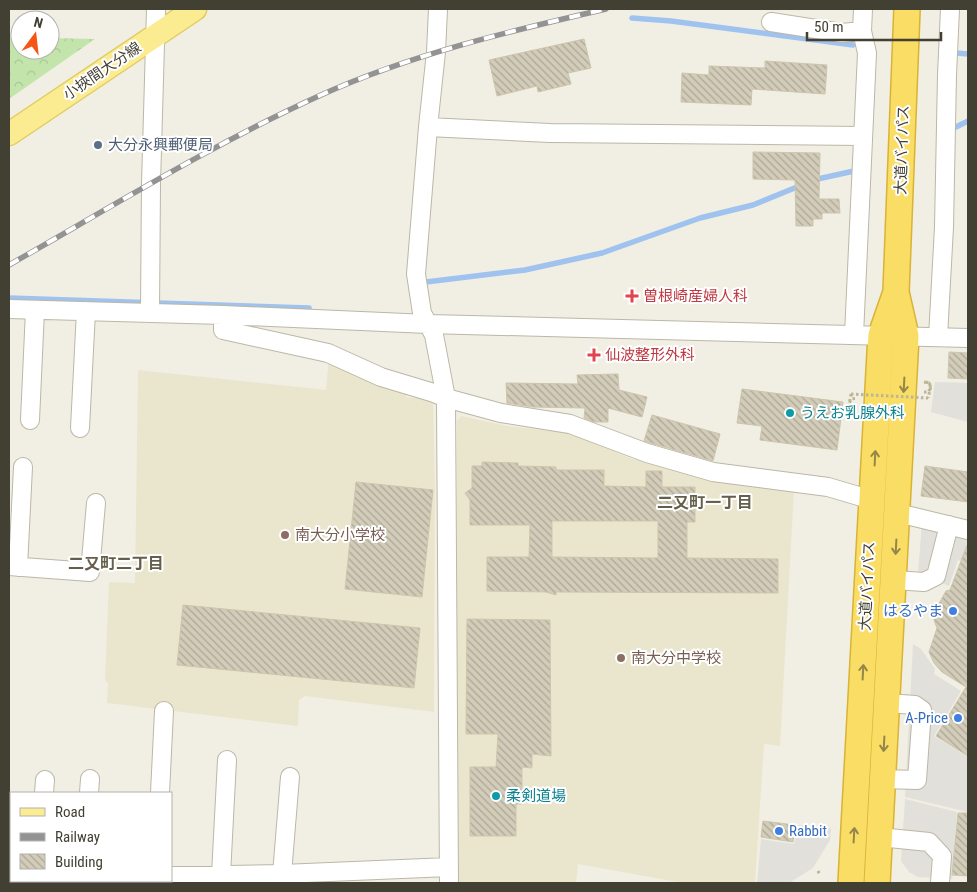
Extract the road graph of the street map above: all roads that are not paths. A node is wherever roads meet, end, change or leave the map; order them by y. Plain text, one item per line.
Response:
1 (156, 9) edge
2 (195, 9) edge
3 (438, 9) edge
4 (863, 9) edge
5 (907, 9) edge
6 (950, 9) edge
7 (771, 22) dead end
8 (862, 31) junction
9 (155, 35) junction
10 (428, 126) junction
11 (9, 134) edge
12 (863, 136) junction
13 (896, 292) junction
14 (9, 309) edge
15 (35, 310) junction
16 (86, 311) junction
17 (150, 313) junction
18 (223, 315) junction
19 (428, 324) junction
20 (854, 334) junction
21 (881, 335) junction
22 (906, 336) junction
23 (938, 337) junction
24 (968, 338) edge
25 (446, 398) junction
26 (30, 420) dead end
27 (80, 428) dead end
28 (23, 467) dead end
29 (872, 500) junction
30 (96, 503) dead end
31 (898, 513) junction
32 (948, 529) junction
33 (968, 530) edge
34 (968, 541) edge
35 (13, 567) edge
36 (894, 580) junction
37 (887, 703) junction
38 (164, 711) dead end
39 (228, 760) dead end
40 (290, 777) dead end
41 (882, 779) junction
42 (160, 792) edge
43 (879, 837) junction
44 (282, 874) junction
45 (221, 875) junction
46 (449, 875) edge
47 (172, 876) edge
48 (202, 879) edge
49 (262, 879) edge
50 (851, 883) edge
51 (876, 883) edge
52 (940, 883) edge

1 - 9 street
2 - 9 main road, 小挾間大分線
3 - 10 street
4 - 8 street
5 - 13 highway, 大道バイパス
6 - 23 street
7 - 8 street
8 - 12 street
9 - 11 main road, 小挾間大分線
9 - 17 street
10 - 12 street
10 - 19 street
12 - 20 street
13 - 21 highway, 大道バイパス
13 - 22 highway, 大道バイパス
14 - 15 street
15 - 16 street
15 - 26 street
16 - 17 street
16 - 27 street
17 - 18 street
18 - 19 street
18 - 25 street
19 - 20 street
19 - 25 street
20 - 21 street
21 - 22 street
29 -> 21 highway, 大道バイパス
22 - 23 street
22 -> 31 highway, 大道バイパス
23 - 24 street
25 - 29 street
25 - 46 street
28 - 35 street
50 -> 29 highway, 大道バイパス
30 - 35 street
31 - 32 street
31 -> 36 highway, 大道バイパス
32 - 33 street
32 - 34 street
32 - 36 street
36 - 37 highway, 大道バイパス
37 -> 41 highway, 大道バイパス
37 - 41 street
38 - 42 street
39 - 45 street
40 - 44 street
41 - 43 highway, 大道バイパス
43 - 51 highway, 大道バイパス
43 - 52 street
44 - 46 street
44 - 49 street
45 - 48 street
45 - 49 street
47 - 48 street

